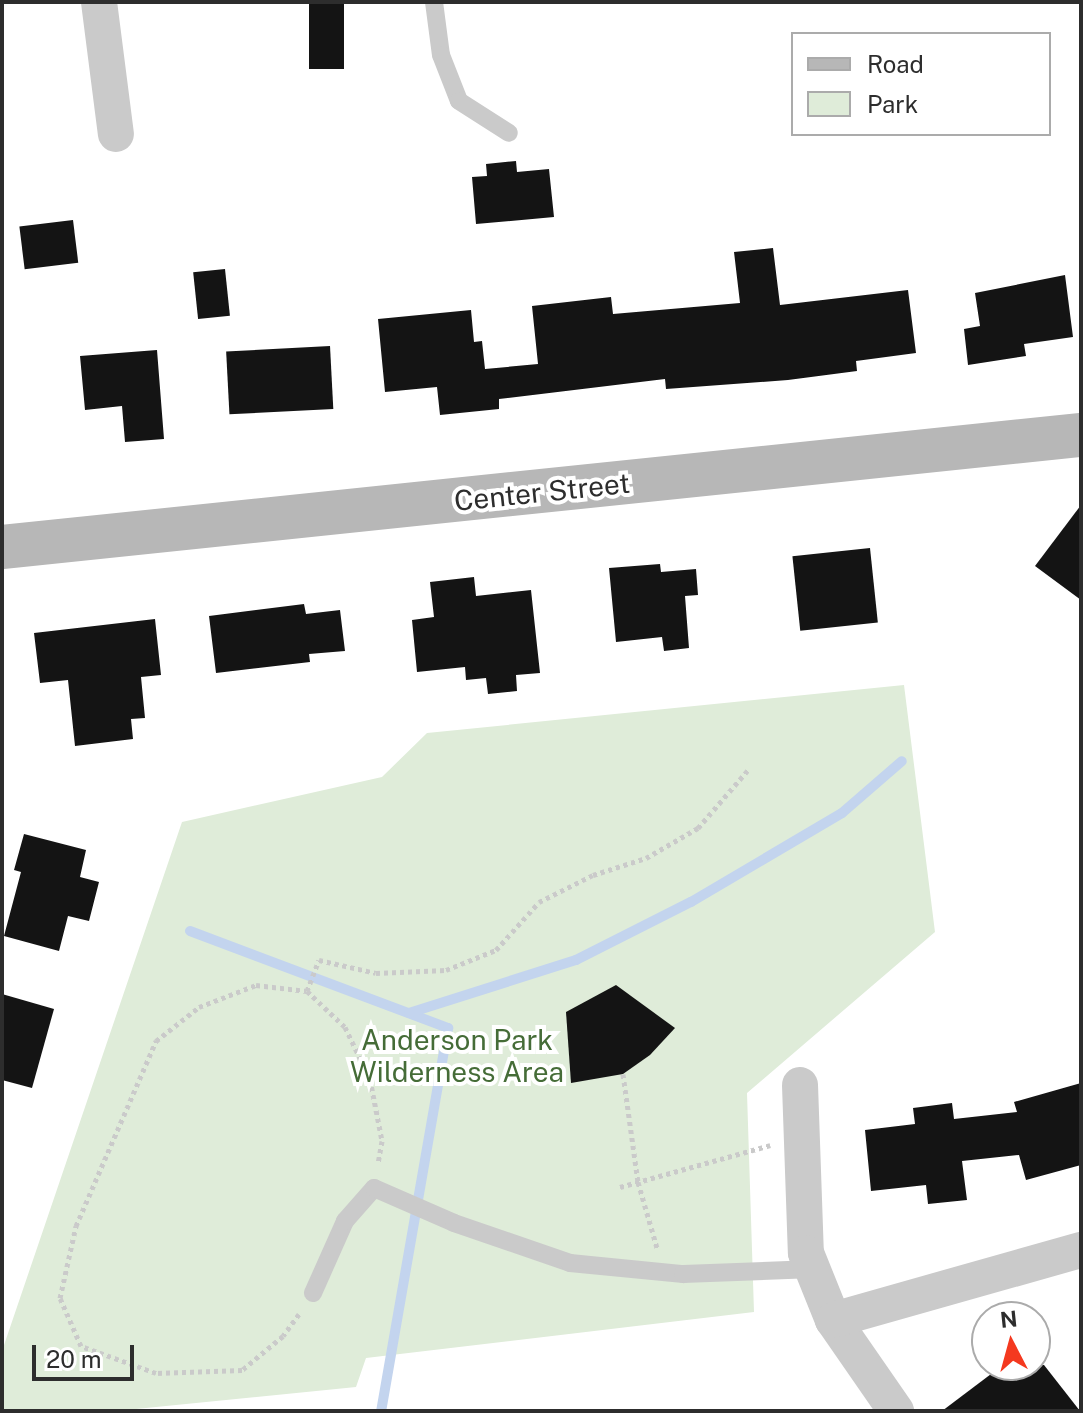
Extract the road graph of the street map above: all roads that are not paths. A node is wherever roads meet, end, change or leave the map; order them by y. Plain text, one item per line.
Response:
1 (99, 2) edge
2 (434, 2) edge
3 (509, 133) dead end
4 (116, 134) dead end
5 (1081, 435) edge
6 (2, 547) edge
7 (800, 1085) dead end
8 (1081, 1250) edge
9 (814, 1269) junction
10 (313, 1293) road end
11 (833, 1320) junction
12 (896, 1411) edge

1 - 4 street
2 - 3 lane
5 - 6 street, Center Street
7 - 9 street
8 - 11 street
9 - 10 lane
9 - 11 street
11 - 12 street

